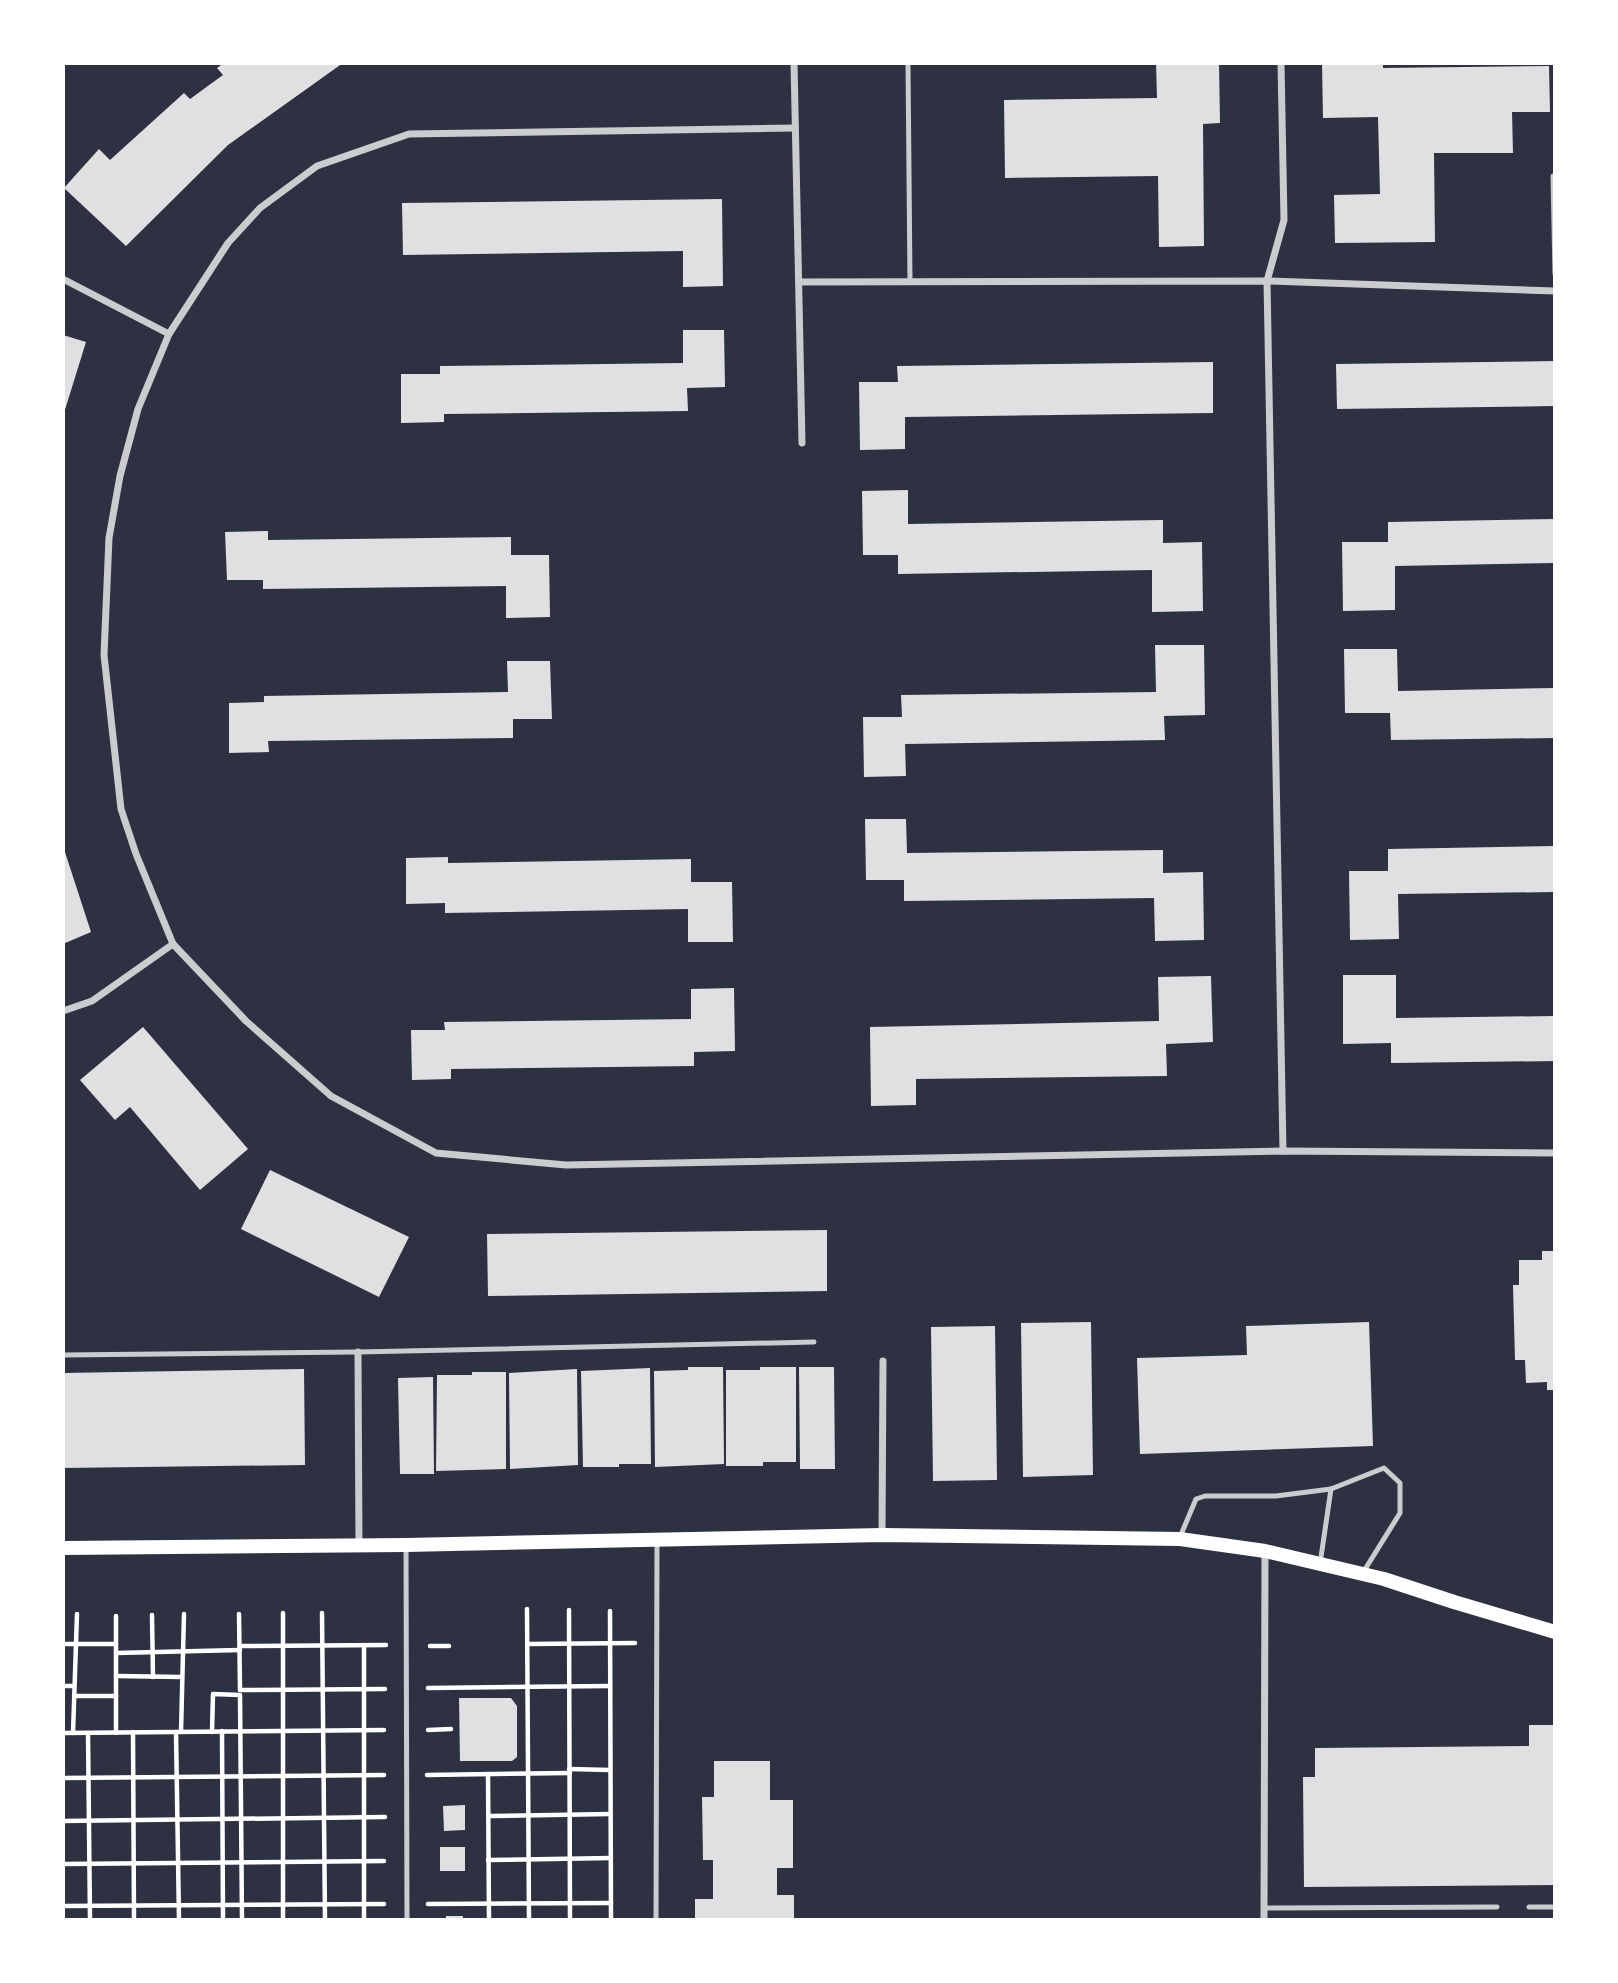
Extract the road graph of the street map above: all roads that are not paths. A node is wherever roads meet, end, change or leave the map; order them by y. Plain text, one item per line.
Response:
1 (794, 63) edge
2 (908, 63) edge
3 (1281, 63) edge
4 (795, 128) junction
5 (1553, 176) dead end
6 (1555, 274) edge
7 (63, 278) edge
8 (1267, 281) junction
9 (799, 282) junction
10 (911, 282) junction
11 (1555, 291) edge
12 (169, 334) junction
13 (802, 443) dead end
14 (173, 944) junction
15 (63, 1011) edge
16 (1283, 1151) junction
17 (1555, 1153) edge
18 (814, 1342) dead end
19 (358, 1352) junction
20 (63, 1355) edge
21 (883, 1361) dead end
22 (1331, 1489) junction
23 (882, 1535) junction
24 (657, 1539) junction
25 (1180, 1539) junction
26 (406, 1545) junction
27 (359, 1546) junction
28 (63, 1548) edge
29 (1265, 1551) junction
30 (1321, 1564) junction
31 (1362, 1574) junction
32 (1555, 1632) edge
33 (1497, 1907) dead end
34 (1530, 1907) dead end
35 (1555, 1907) edge
36 (1264, 1908) junction
37 (407, 1920) edge
38 (656, 1920) edge
39 (1264, 1920) edge

1 - 4 street
2 - 10 lane
3 - 8 street
4 - 9 street
4 - 12 street
5 - 6 lane
7 - 12 street
8 - 10 street
8 - 11 street
8 - 16 street
9 - 10 street
9 - 13 street
12 - 14 street
14 - 15 street
14 - 16 street
16 - 17 street
18 - 19 lane
19 - 20 lane
19 - 27 street
21 - 23 street
22 - 25 lane
22 - 30 lane
22 - 31 lane
23 - 24 main road
23 - 25 main road
24 - 26 main road
24 - 38 lane
25 - 29 main road
26 - 27 main road
26 - 37 lane
27 - 28 main road
29 - 30 main road
29 - 36 street
30 - 31 main road
31 - 32 main road
33 - 36 lane
34 - 35 lane
36 - 39 street

